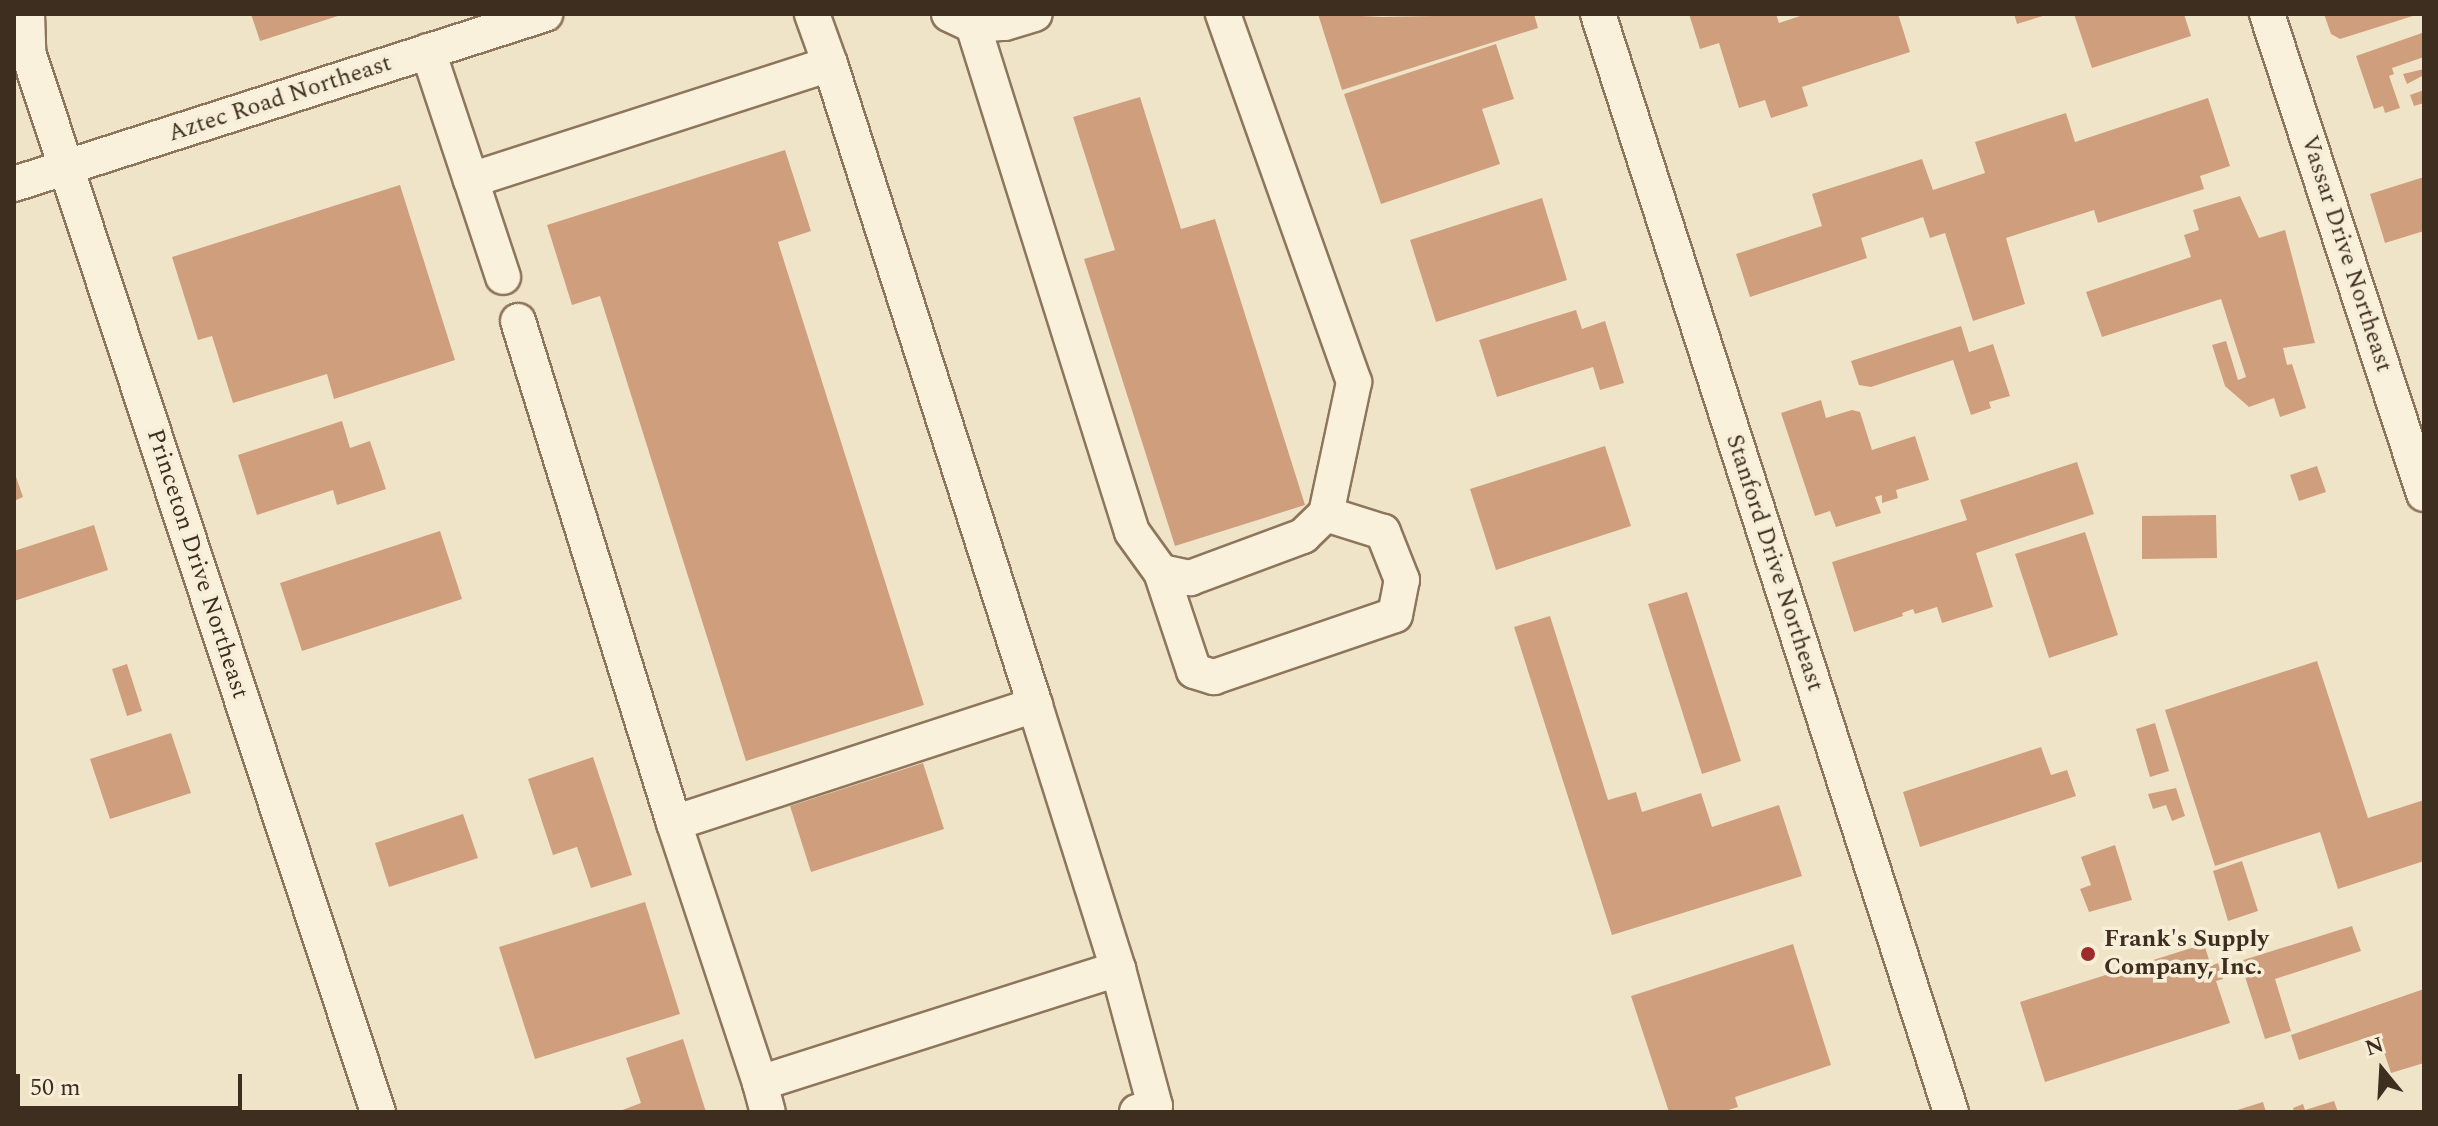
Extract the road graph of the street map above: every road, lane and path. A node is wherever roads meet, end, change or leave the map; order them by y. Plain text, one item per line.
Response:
1 (27, 14) edge
2 (545, 14) edge
3 (812, 14) edge
4 (1035, 14) edge
5 (1223, 14) edge
6 (1598, 14) edge
7 (2267, 14) edge
8 (961, 19) edge
9 (428, 51) junction
10 (830, 64) junction
11 (66, 167) junction
12 (471, 180) junction
13 (14, 184) edge
14 (503, 277) dead end
15 (518, 321) dead end
16 (2424, 494) edge
17 (1326, 514) junction
18 (1161, 572) junction
19 (1035, 705) junction
20 (674, 823) junction
21 (1118, 969) junction
22 (764, 1097) edge
23 (378, 1112) edge
24 (1137, 1112) edge
25 (1951, 1112) edge

1 - 11 street, Princeton Drive Northeast
2 - 9 street, Aztec Road Northeast
3 - 10 street
4 - 8 street
5 - 17 street
6 - 25 street, Stanford Drive Northeast
7 - 16 street, Vassar Drive Northeast
8 - 18 street
9 - 11 street, Aztec Road Northeast
9 - 12 street
10 - 12 street
10 - 19 street
11 - 13 street, Aztec Road Northeast
11 - 23 street, Princeton Drive Northeast
12 - 14 street
15 - 20 street
17 - 18 street
17 - 18 street
19 - 20 street
19 - 21 street
20 - 22 street
21 - 22 street
21 - 24 street

